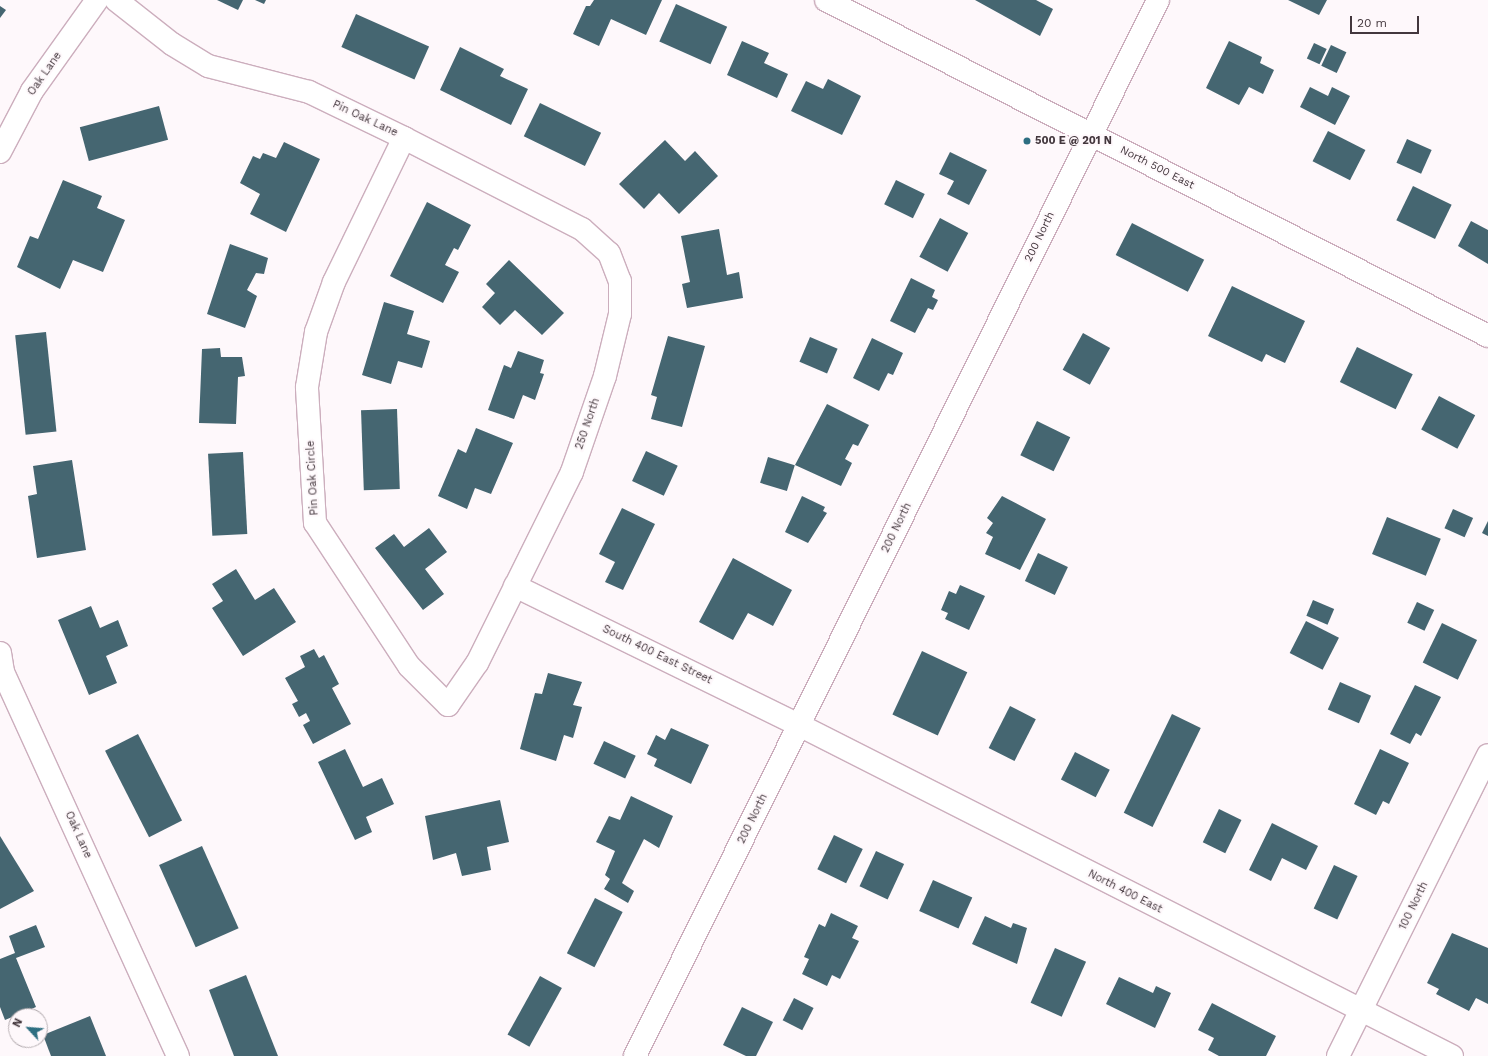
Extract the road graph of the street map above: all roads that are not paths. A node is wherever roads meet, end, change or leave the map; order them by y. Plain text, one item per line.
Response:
1 (98, 0) edge
2 (116, 0) edge
3 (826, 0) edge
4 (1158, 0) edge
5 (1090, 134) junction
6 (404, 138) junction
7 (0, 152) edge
8 (608, 253) joint
9 (1488, 336) edge
10 (515, 586) junction
11 (0, 653) edge
12 (800, 725) junction
13 (1488, 755) edge
14 (1360, 1013) junction
15 (178, 1056) edge
16 (635, 1056) edge
17 (1338, 1056) edge
18 (1452, 1056) edge

1 - 7 street, Oak Lane
2 - 6 street, Pin Oak Lane
3 - 5 street, North 500 East
4 - 5 street, 200 North
5 - 9 street, North 500 East
5 - 12 street, 200 North
6 - 8 street, Pin Oak Lane
6 - 10 street, Pin Oak Circle
8 - 10 street, 250 North
10 - 12 street, South 400 East Street
11 - 15 street, Oak Lane
12 - 14 street, North 400 East
12 - 16 street, 200 North
13 - 14 street, 100 North
14 - 17 street, 100 North
14 - 18 street, North 400 East

